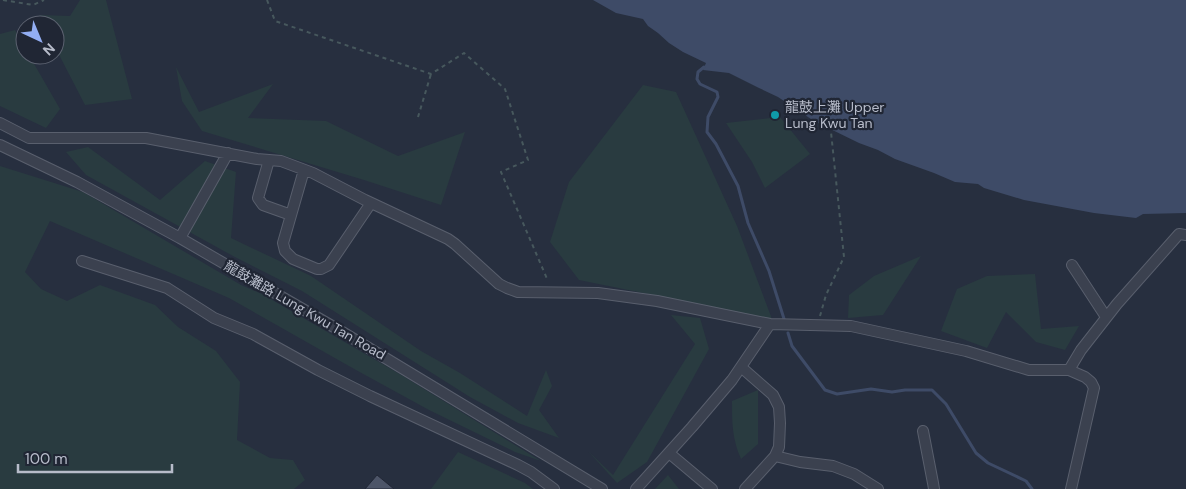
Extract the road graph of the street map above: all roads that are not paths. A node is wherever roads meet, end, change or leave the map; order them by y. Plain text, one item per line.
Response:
1 (0, 122) edge
2 (0, 145) edge
3 (228, 153) junction
4 (269, 160) junction
5 (304, 170) junction
6 (371, 203) junction
7 (291, 215) junction
8 (1186, 235) edge
9 (180, 238) junction
10 (82, 261) dead end
11 (1072, 265) dead end
12 (1106, 317) junction
13 (770, 324) junction
14 (741, 366) junction
15 (1069, 370) junction
16 (923, 431) dead end
17 (669, 453) junction
18 (775, 456) junction
19 (554, 489) edge
20 (602, 489) edge
21 (636, 489) edge
22 (712, 489) edge
23 (745, 489) edge
24 (878, 489) edge
25 (934, 489) edge
26 (1071, 489) edge

1 - 3 street
2 - 9 street, 龍鼓灘路 Lung Kwu Tan Road
3 - 4 street
3 - 9 street
4 - 5 street
4 - 7 street
5 - 6 street
5 - 7 street
6 - 7 street
6 - 13 street
8 - 12 street
9 - 20 street, 龍鼓灘路 Lung Kwu Tan Road
10 - 19 street
11 - 12 street
12 - 15 street
13 - 14 street
13 - 15 street
14 - 17 street
14 - 18 street
15 - 26 street
16 - 25 street
17 - 21 street
17 - 22 street
18 - 23 street
18 - 24 street

